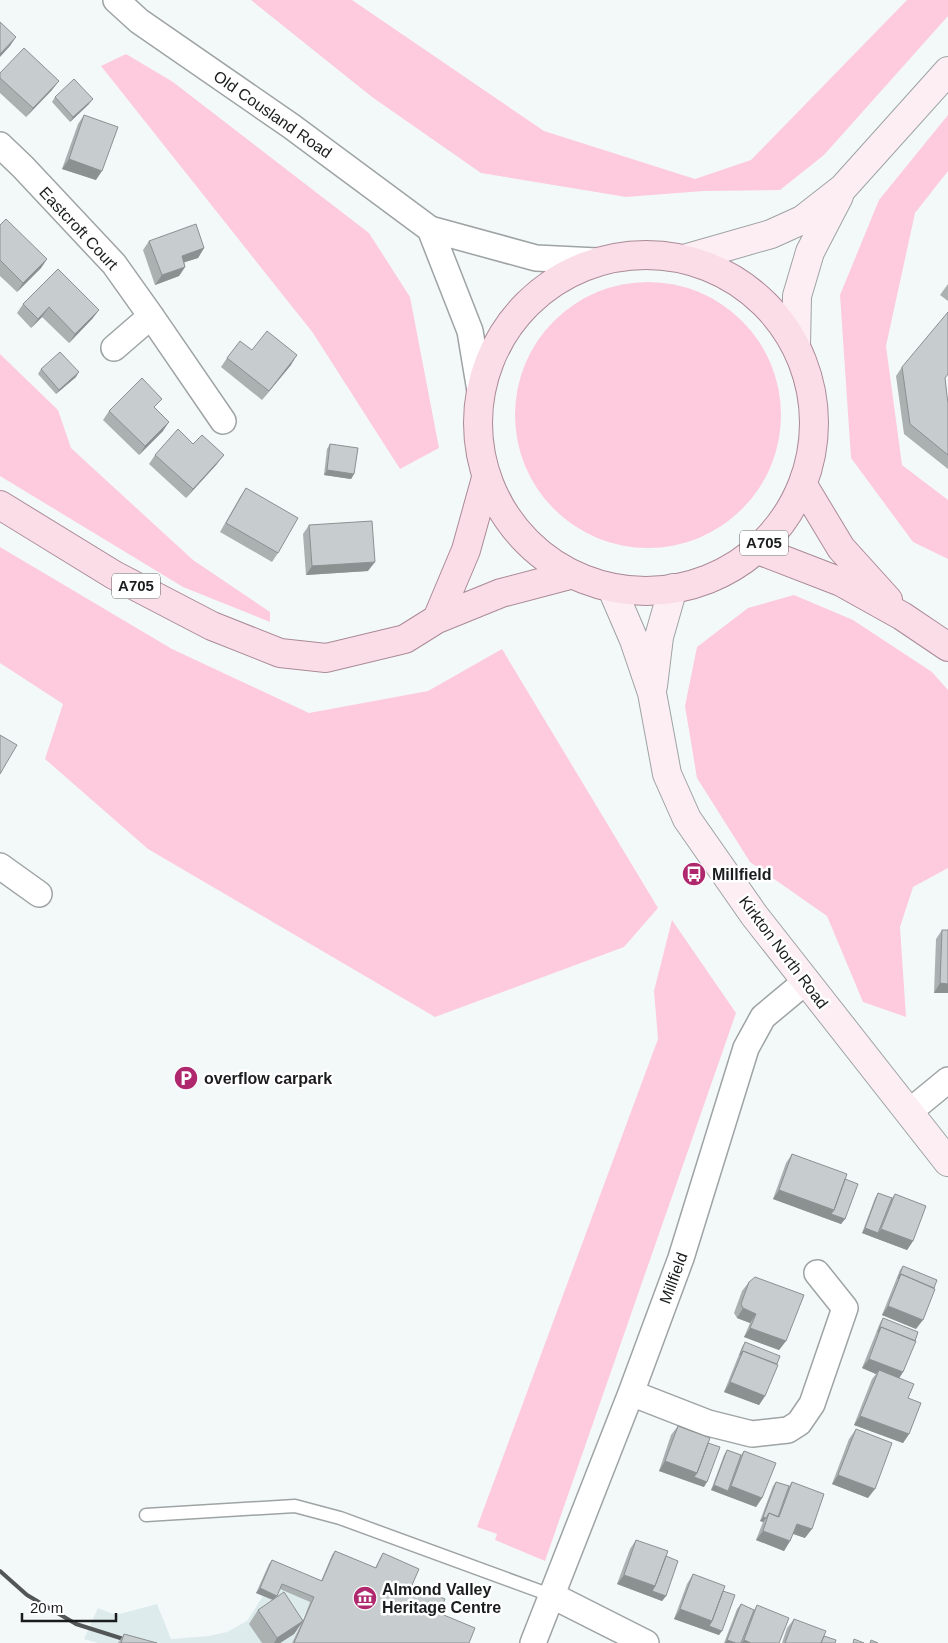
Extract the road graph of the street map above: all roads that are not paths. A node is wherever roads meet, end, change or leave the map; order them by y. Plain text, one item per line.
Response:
1 (116, 0) edge
2 (948, 71) edge
3 (0, 145) edge
4 (843, 188) junction
5 (430, 229) junction
6 (684, 259) junction
7 (597, 262) junction
8 (151, 316) junction
9 (796, 346) junction
10 (114, 348) dead end
11 (480, 390) junction
12 (223, 421) dead end
13 (486, 478) junction
14 (803, 485) junction
15 (0, 505) edge
16 (758, 550) junction
17 (566, 576) junction
18 (612, 588) junction
19 (673, 588) junction
20 (902, 616) junction
21 (437, 619) junction
22 (948, 647) edge
23 (652, 693) junction
24 (0, 866) edge
25 (39, 894) dead end
26 (805, 982) junction
27 (948, 1080) edge
28 (909, 1112) junction
29 (948, 1162) edge
30 (817, 1273) dead end
31 (631, 1393) junction
32 (146, 1516) dead end
33 (553, 1596) junction
34 (533, 1643) edge
35 (646, 1643) edge

1 - 5 street, Old Cousland Road
2 - 4 main road
3 - 8 street, Eastcroft Court
4 - 6 main road
4 - 9 main road
5 - 7 street, Old Cousland Road
5 - 11 street
6 - 7 main road, A705
6 - 9 main road, A705
7 - 11 main road, A705
8 - 10 street
8 - 12 street, Eastcroft Court
9 - 14 main road, A705
11 - 13 main road, A705
13 - 17 main road, A705
13 - 21 main road, A705
14 - 16 main road, A705
14 - 20 main road, A705
15 - 21 main road, A705
16 - 19 main road, A705
16 - 20 main road, A705
17 - 18 main road, A705
17 - 21 main road, A705
18 - 19 main road, A705
18 - 23 main road, Kirkton North Road
19 - 23 main road, Kirkton North Road
20 - 22 main road, A705
23 - 26 main road, Kirkton North Road
24 - 25 street
26 - 28 main road, Kirkton North Road
26 - 31 street, Millfield
27 - 28 street
28 - 29 main road, Kirkton North Road
30 - 31 street
31 - 33 street, Millfield
32 - 33 lane
33 - 34 street, Millfield
33 - 35 street

